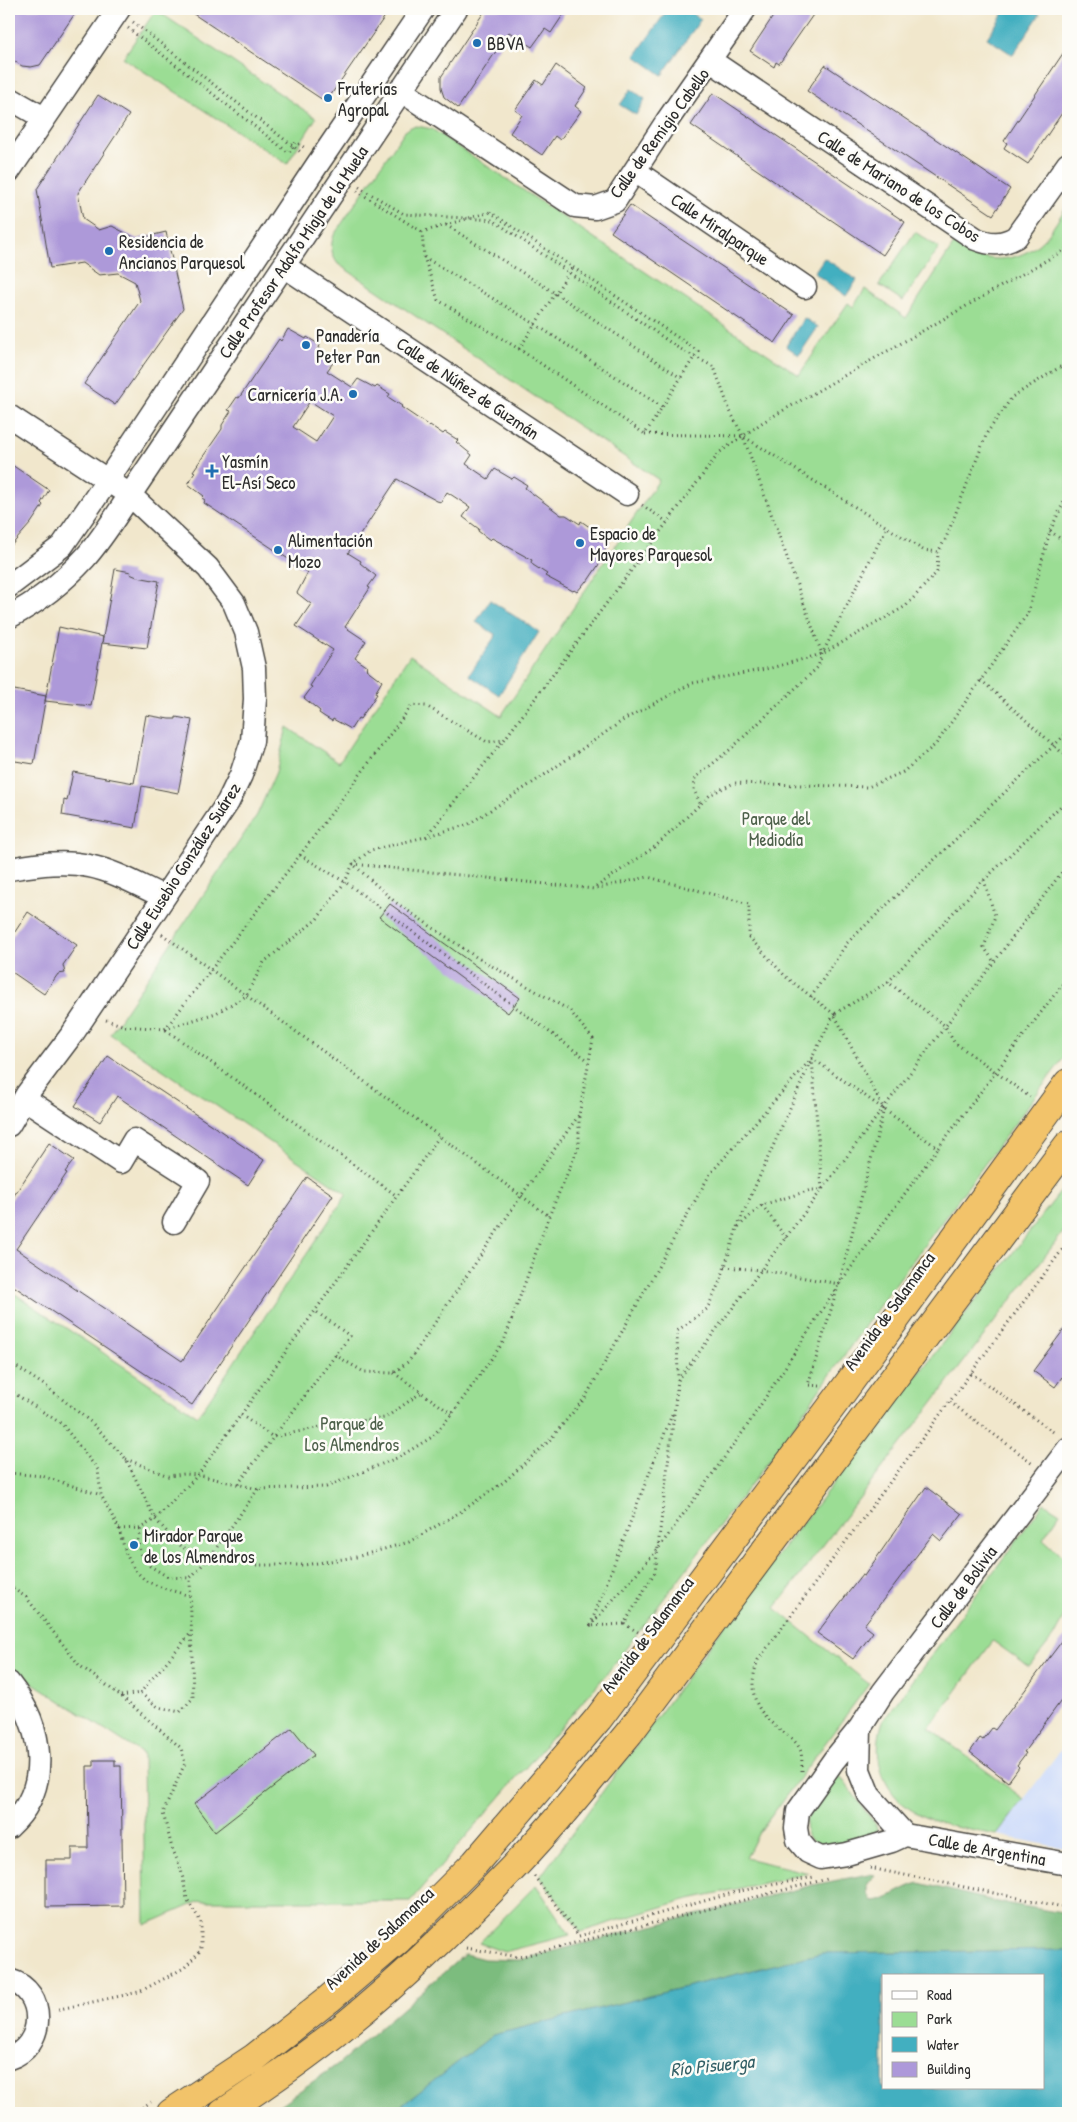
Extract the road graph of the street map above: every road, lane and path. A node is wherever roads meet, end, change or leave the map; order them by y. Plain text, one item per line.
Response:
1 (423, 9) edge
2 (456, 9) edge
3 (745, 9) edge
4 (116, 12) edge
5 (711, 60) junction
6 (400, 90) junction
7 (9, 98) edge
8 (44, 118) junction
9 (293, 147) junction
10 (319, 162) junction
11 (1068, 164) edge
12 (635, 170) junction
13 (9, 171) edge
14 (343, 179) junction
15 (467, 219) junction
16 (446, 225) junction
17 (422, 232) junction
18 (1068, 248) edge
19 (424, 257) junction
20 (284, 266) junction
21 (572, 268) junction
22 (568, 273) junction
23 (805, 287) dead end
24 (554, 293) junction
25 (535, 324) junction
26 (519, 349) junction
27 (694, 356) junction
28 (1068, 362) edge
29 (681, 378) junction
30 (662, 407) junction
31 (9, 416) edge
32 (645, 434) junction
33 (743, 436) junction
34 (107, 481) junction
35 (1068, 493) edge
36 (627, 494) joint
37 (130, 495) junction
38 (667, 522) junction
39 (887, 527) junction
40 (1050, 531) junction
41 (1068, 544) edge
42 (938, 552) junction
43 (9, 586) edge
44 (9, 617) edge
45 (822, 654) junction
46 (981, 680) junction
47 (1068, 732) edge
48 (503, 740) junction
49 (1055, 744) junction
50 (1068, 758) edge
51 (1068, 799) edge
52 (700, 803) junction
53 (425, 837) junction
54 (300, 854) junction
55 (353, 864) junction
56 (1068, 864) edge
57 (9, 869) edge
58 (984, 880) junction
59 (345, 882) junction
60 (594, 889) junction
61 (164, 897) junction
62 (146, 924) junction
63 (994, 962) junction
64 (211, 970) junction
65 (1068, 977) edge
66 (888, 982) junction
67 (246, 996) junction
68 (811, 997) junction
69 (86, 1013) junction
70 (834, 1014) junction
71 (945, 1026) junction
72 (165, 1029) junction
73 (812, 1058) junction
74 (589, 1060) junction
75 (995, 1072) junction
76 (1068, 1083) edge
77 (25, 1099) junction
78 (1034, 1100) dead end
79 (884, 1109) junction
80 (579, 1115) junction
81 (9, 1124) edge
82 (439, 1137) junction
83 (1068, 1145) edge
84 (938, 1148) junction
85 (822, 1190) junction
86 (397, 1196) junction
87 (521, 1196) junction
88 (762, 1205) junction
89 (549, 1216) junction
90 (174, 1222) dead end
91 (737, 1228) junction
92 (786, 1238) junction
93 (1068, 1242) edge
94 (725, 1266) junction
95 (762, 1270) junction
96 (839, 1284) junction
97 (315, 1311) junction
98 (335, 1355) junction
99 (9, 1362) edge
100 (394, 1373) junction
101 (971, 1373) junction
102 (678, 1380) junction
103 (824, 1386) dead end
104 (9, 1390) edge
105 (422, 1392) junction
106 (950, 1402) junction
107 (675, 1407) junction
108 (452, 1414) junction
109 (241, 1415) junction
110 (274, 1437) junction
111 (1064, 1443) edge
112 (126, 1459) junction
113 (9, 1473) edge
114 (198, 1475) junction
115 (1048, 1475) junction
116 (238, 1484) junction
117 (258, 1489) junction
118 (101, 1494) junction
119 (155, 1519) junction
120 (141, 1528) junction
121 (119, 1529) junction
122 (658, 1549) junction
123 (210, 1557) junction
124 (190, 1578) junction
125 (9, 1586) edge
126 (191, 1596) junction
127 (624, 1624) junction
128 (590, 1626) junction
129 (191, 1633) junction
130 (640, 1633) dead end
131 (9, 1683) edge
132 (140, 1692) junction
133 (121, 1696) junction
134 (860, 1728) junction
135 (812, 1791) junction
136 (9, 1827) edge
137 (905, 1835) junction
138 (1068, 1864) edge
139 (869, 1868) dead end
140 (528, 1870) dead end
141 (822, 1875) dead end
142 (831, 1878) dead end
143 (1068, 1908) edge
144 (466, 1948) dead end
145 (9, 1980) edge
146 (38, 2013) junction
147 (9, 2058) edge
148 (165, 2105) edge
149 (134, 2113) edge
150 (224, 2113) edge

1 - 10 street, Calle Profesor Adolfo Miaja de la Muela
2 - 6 street, Calle Profesor Adolfo Miaja de la Muela
3 - 5 street, Calle de Remigio Cabello
4 - 8 street
4 - 9 path
4 - 9 path
5 - 11 street, Calle de Mariano de los Cobos
5 - 12 street, Calle de Remigio Cabello
6 - 12 street, Calle de Remigio Cabello
6 - 14 street, Calle Profesor Adolfo Miaja de la Muela
7 - 8 street
8 - 13 street
9 - 10 path
9 - 10 path
10 - 34 street, Calle Profesor Adolfo Miaja de la Muela
12 - 23 street, Calle Miralparque
14 - 15 path
14 - 17 path
14 - 20 street, Calle Profesor Adolfo Miaja de la Muela
15 - 16 path
15 - 21 path
15 - 22 path
16 - 17 path
16 - 24 path
17 - 19 path
18 - 33 path
19 - 25 path
19 - 26 path
20 - 36 street, Calle de Núñez de Guzmán
20 - 37 street, Calle Profesor Adolfo Miaja de la Muela
21 - 22 path
21 - 27 path
22 - 24 path
22 - 27 path
24 - 25 path
24 - 29 path
25 - 26 path
25 - 30 path
26 - 32 path
27 - 29 path
27 - 33 path
28 - 42 path
29 - 30 path
30 - 32 path
31 - 34 street, Calle Eusebio González Suárez
32 - 33 path
33 - 38 path
33 - 39 path
33 - 45 path
34 - 37 street, Calle Eusebio González Suárez
34 - 43 street, Calle Profesor Adolfo Miaja de la Muela
35 - 40 path
36 - 38 path
37 - 44 street, Calle Profesor Adolfo Miaja de la Muela
37 - 61 street, Calle Eusebio González Suárez
38 - 48 path
39 - 42 path
39 - 45 path
40 - 41 path
40 - 46 path
42 - 45 path
45 - 52 path
45 - 53 path
46 - 49 path
46 - 52 path
47 - 49 path
48 - 53 path
48 - 54 path
49 - 50 path
49 - 68 path
51 - 58 path
52 - 60 path
53 - 55 path
54 - 59 path
54 - 64 path
55 - 59 path
55 - 60 path
55 - 74 path
56 - 63 path
57 - 61 street
58 - 63 path
58 - 66 path
59 - 67 path
59 - 74 path
60 - 68 path
61 - 62 street, Calle Eusebio González Suárez
62 - 64 path
62 - 69 street, Calle Eusebio González Suárez
63 - 71 path
64 - 67 path
64 - 72 path
65 - 75 path
66 - 70 path
66 - 71 path
67 - 72 path
67 - 82 path
68 - 70 path
69 - 72 path
69 - 77 street, Calle Eusebio González Suárez
70 - 73 path
70 - 79 path
71 - 75 path
71 - 79 path
72 - 86 path
73 - 79 path
73 - 85 path
73 - 91 path
73 - 123 path
74 - 80 path
75 - 78 path
75 - 84 path
76 - 148 highway, Avenida de Salamanca
77 - 81 street, Calle Eusebio González Suárez
77 - 90 street
79 - 84 path
79 - 85 path
79 - 96 path
80 - 87 path
80 - 89 path
82 - 86 path
82 - 87 path
83 - 150 highway
84 - 96 path
85 - 88 path
85 - 92 path
86 - 97 path
87 - 89 path
87 - 100 path
88 - 91 path
88 - 92 path
89 - 108 path
91 - 94 path
92 - 95 path
93 - 101 path
94 - 95 path
94 - 102 path
95 - 96 path
95 - 102 path
96 - 103 path
96 - 122 path
97 - 98 path
97 - 109 path
98 - 100 path
98 - 110 path
99 - 112 path
100 - 105 path
101 - 106 path
101 - 111 path
102 - 107 path
104 - 118 path
105 - 108 path
105 - 110 path
106 - 115 path
106 - 135 path
107 - 122 path
107 - 128 path
108 - 117 path
109 - 110 path
109 - 114 path
110 - 116 path
111 - 115 street, Calle de Bolivia
112 - 114 path
112 - 119 path
113 - 118 path
114 - 116 path
114 - 119 path
115 - 134 street, Calle de Bolivia
116 - 117 path
117 - 123 path
118 - 121 path
119 - 120 path
119 - 123 path
120 - 121 path
120 - 124 path
121 - 126 path
122 - 127 path
122 - 128 path
123 - 124 path
124 - 126 path
125 - 133 path
126 - 129 path
127 - 128 path
127 - 130 path
129 - 132 path
129 - 132 path
131 - 136 street
132 - 133 path
133 - 146 path
134 - 135 street, Calle de Bolivia
134 - 137 street
135 - 137 street, Calle de Bolivia
137 - 138 street, Calle de Argentina
139 - 143 path
140 - 141 path
142 - 144 path
145 - 146 street
146 - 147 street
148 - 149 path

